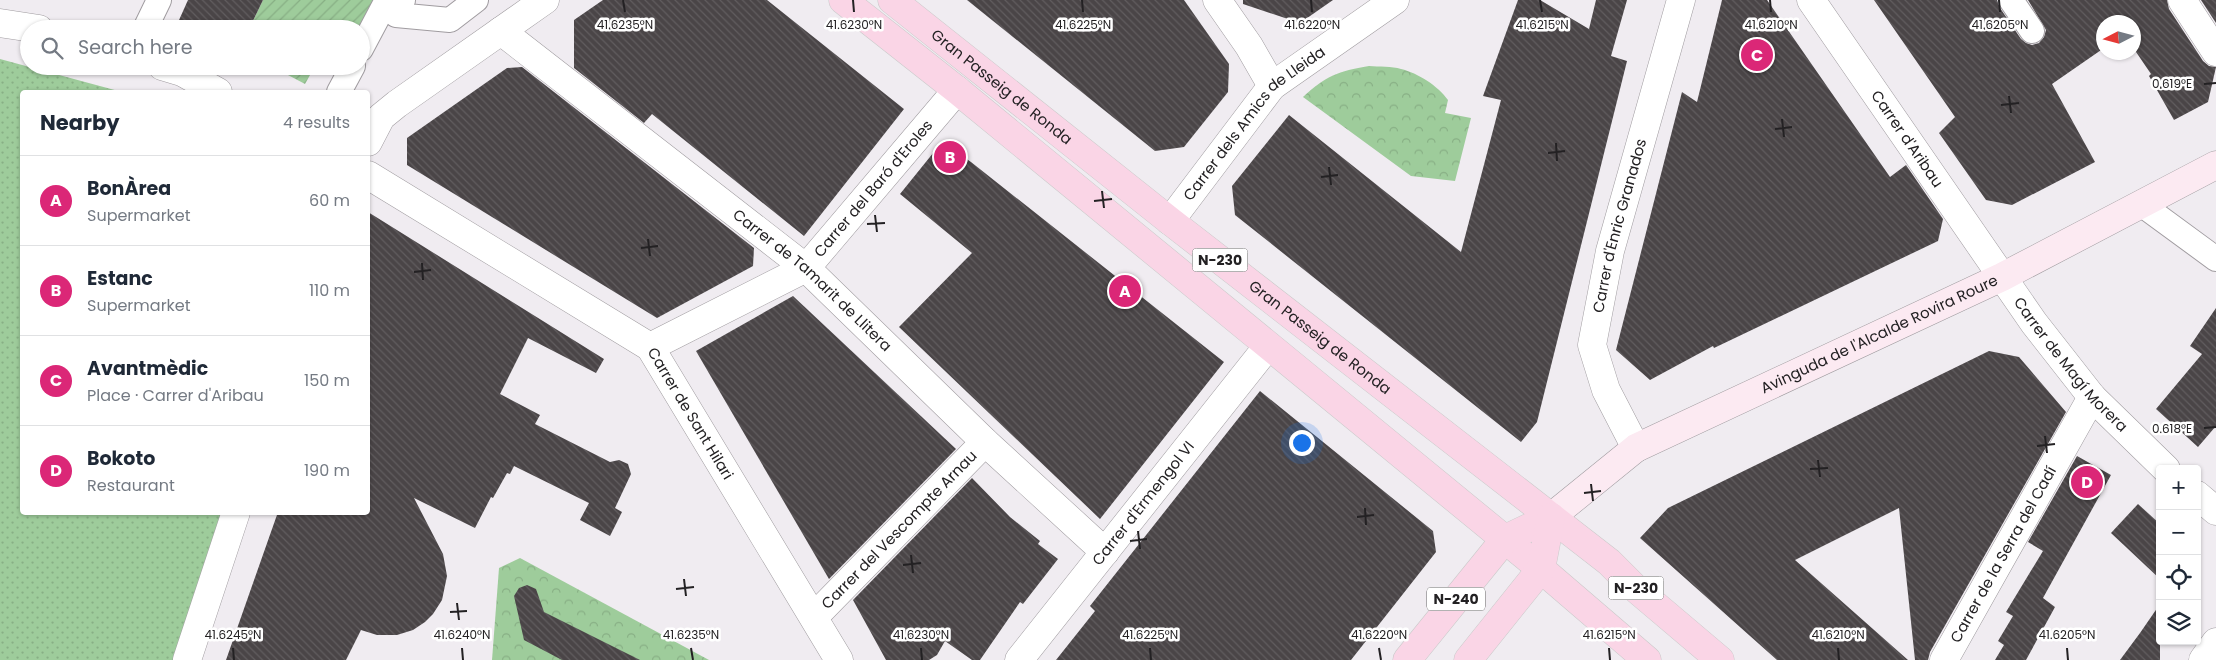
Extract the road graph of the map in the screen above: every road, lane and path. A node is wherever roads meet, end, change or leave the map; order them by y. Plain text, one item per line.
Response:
1 (159, 0) edge
2 (386, 0) edge
3 (403, 0) edge
4 (476, 0) edge
5 (545, 0) edge
6 (843, 0) edge
7 (892, 0) edge
8 (1218, 0) edge
9 (1395, 0) edge
10 (1682, 0) edge
11 (1811, 0) edge
12 (2011, 0) edge
13 (2182, 0) edge
14 (149, 20) edge
15 (0, 22) edge
16 (20, 26) edge
17 (370, 31) edge
18 (501, 31) junction
19 (2032, 32) dead end
20 (2216, 52) edge
21 (187, 75) edge
22 (348, 75) edge
23 (1272, 86) junction
24 (214, 90) edge
25 (340, 90) edge
26 (957, 90) junction
27 (370, 138) edge
28 (2216, 165) edge
29 (370, 176) edge
30 (2141, 204) junction
31 (1170, 221) junction
32 (2216, 258) edge
33 (806, 268) junction
34 (2002, 277) junction
35 (1268, 346) junction
36 (650, 347) junction
37 (2092, 397) junction
38 (985, 442) junction
39 (1636, 448) junction
40 (2162, 465) edge
41 (2201, 498) edge
42 (2216, 511) edge
43 (235, 515) edge
44 (1551, 517) junction
45 (1504, 540) junction
46 (1104, 552) junction
47 (1541, 569) junction
48 (814, 617) junction
49 (2216, 642) edge
50 (187, 660) edge
51 (839, 660) edge
52 (1019, 660) edge
53 (1408, 660) edge
54 (1468, 660) edge
55 (1647, 660) edge
56 (1720, 660) edge
57 (1944, 660) edge
58 (2204, 660) edge

1 - 14 street
2 - 17 street
3 - 4 street
5 - 18 street
6 - 26 main road, Gran Passeig de Ronda / N-230
7 - 31 main road, Gran Passeig de Ronda / N-230
8 - 23 street
9 - 23 street, Carrer dels Amics de Lleida
10 - 39 street, Carrer d'Enric Granados
11 - 34 street, Carrer d'Aribau
12 - 19 street
13 - 20 street
15 - 16 street
18 - 27 street
18 - 33 street, Carrer de Tamarit de Llitera
21 - 24 street
22 - 25 street
23 - 31 street, Carrer dels Amics de Lleida
26 - 33 street, Carrer del Baró d'Eroles
26 - 35 main road, Gran Passeig de Ronda / N-230
28 - 30 main road, Avinguda de l'Alcalde Rovira Roure
29 - 36 street, Carrer de Sant Hilari
30 - 32 street
30 - 34 main road, Avinguda de l'Alcalde Rovira Roure
31 - 44 main road, Gran Passeig de Ronda / N-230
33 - 36 street, Carrer del Baró d'Eroles
33 - 38 street, Carrer de Tamarit de Llitera
34 - 37 street, Carrer de Magí Morera
34 - 39 main road, Avinguda de l'Alcalde Rovira Roure
35 - 45 main road, Gran Passeig de Ronda / N-230
35 - 46 street, Carrer d'Ermengol VI
36 - 48 street, Carrer de Sant Hilari
37 - 40 street, Carrer de Magí Morera
37 - 57 street, Carrer de la Serra del Cadí
38 - 46 street, Carrer de Tamarit de Llitera
38 - 48 street, Carrer del Vescompte Arnau
39 - 44 main road, Avinguda de l'Alcalde Rovira Roure
41 - 42 street
43 - 50 street
44 - 45 main road, Avinguda de l'Alcalde Rovira Roure / N-240
44 - 47 main road, N-240
44 - 56 main road, Gran Passeig de Ronda / N-230
45 - 47 main road, Gran Passeig de Ronda / N-230
45 - 53 main road, Avinguda de l'Alcalde Rovira Roure / N-240
46 - 52 street, Carrer d'Ermengol VI
47 - 54 main road, N-240
47 - 55 main road, Gran Passeig de Ronda / N-230
48 - 51 street, Carrer de Sant Hilari
49 - 58 street

